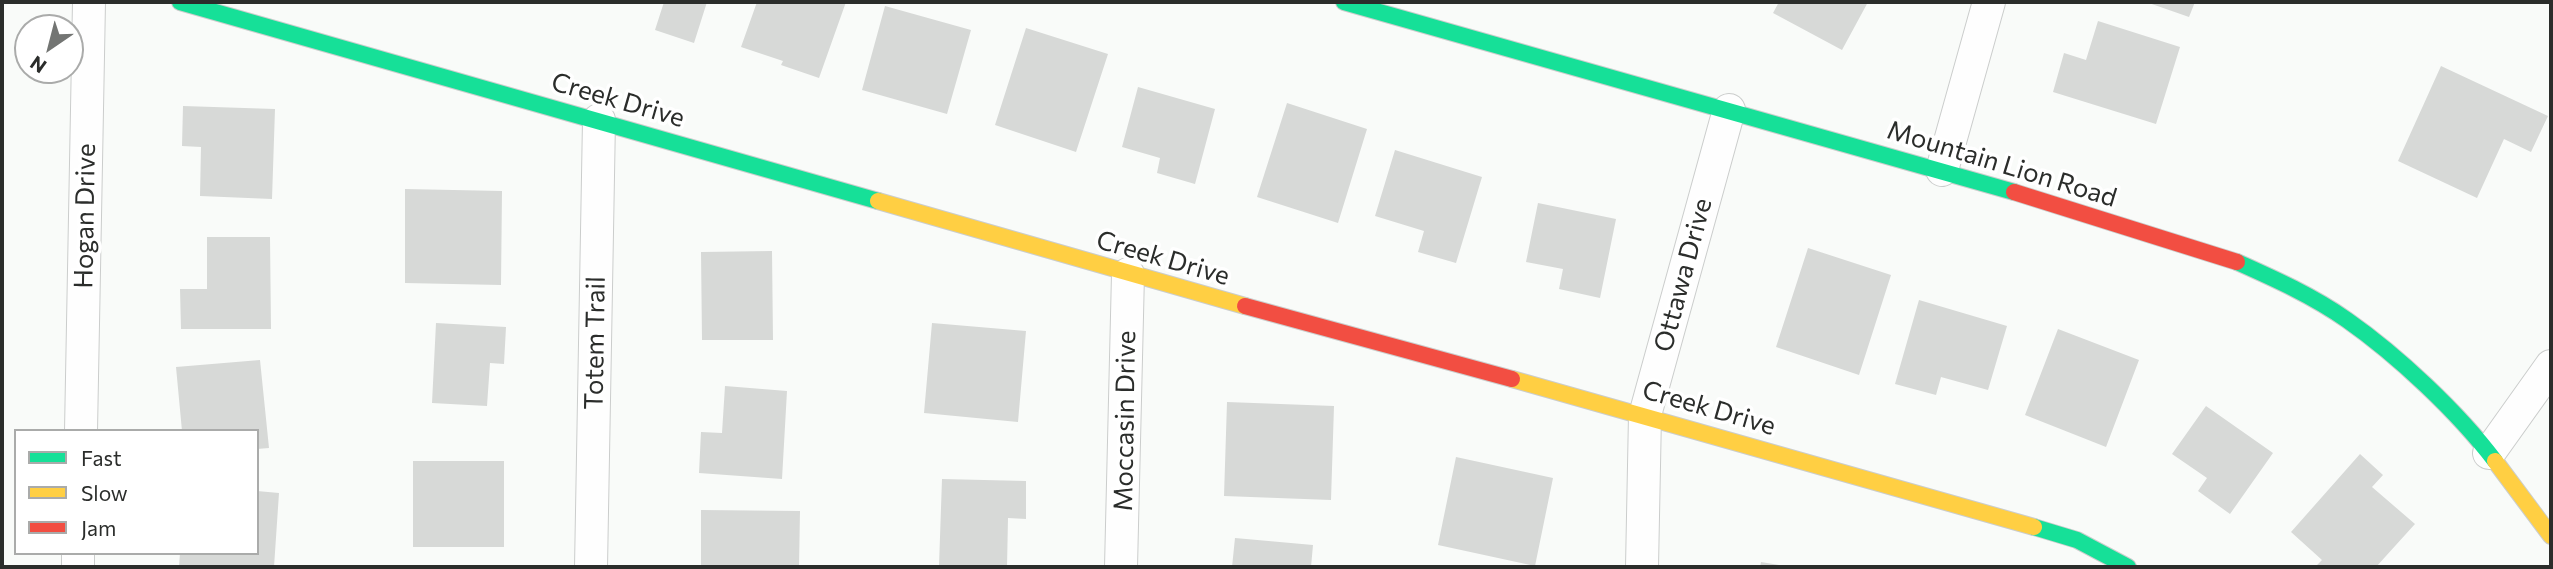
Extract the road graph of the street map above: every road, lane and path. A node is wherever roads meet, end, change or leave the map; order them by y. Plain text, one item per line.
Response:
1 (89, 2) edge
2 (180, 2) edge
3 (1344, 2) edge
4 (1989, 2) edge
5 (1729, 110) junction
6 (599, 120) junction
7 (1942, 170) junction
8 (1128, 274) junction
9 (2551, 366) edge
10 (1645, 415) junction
11 (80, 429) edge
12 (2489, 453) junction
13 (2551, 536) edge
14 (592, 567) edge
15 (1121, 567) edge
16 (1642, 567) edge
17 (2129, 567) edge

1 - 11 street, Hogan Drive
2 - 6 street, Creek Drive
3 - 5 street, Mountain Lion Road
4 - 7 street
5 - 7 street, Mountain Lion Road
5 - 10 street, Ottawa Drive
6 - 8 street, Creek Drive
6 - 14 street, Totem Trail
7 - 12 street, Mountain Lion Road
8 - 10 street, Creek Drive
8 - 15 street, Moccasin Drive
9 - 12 street
10 - 16 street, Ottawa Drive
10 - 17 street, Creek Drive
12 - 13 street, Mountain Lion Road

